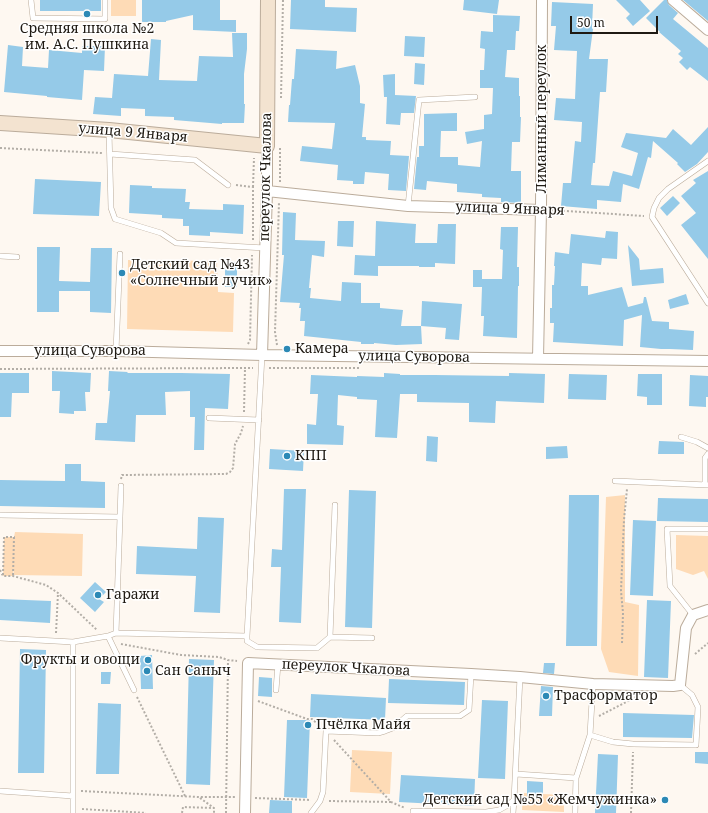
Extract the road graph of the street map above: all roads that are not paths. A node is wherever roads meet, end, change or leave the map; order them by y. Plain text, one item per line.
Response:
1 (31, 0) edge
2 (105, 0) edge
3 (268, 0) edge
4 (542, 0) edge
5 (673, 0) edge
6 (708, 30) edge
7 (475, 97) dead end
8 (0, 123) edge
9 (109, 130) junction
10 (267, 146) junction
11 (110, 154) junction
12 (708, 161) edge
13 (228, 185) dead end
14 (267, 191) junction
15 (408, 206) junction
16 (541, 210) junction
17 (265, 248) junction
18 (120, 254) dead end
19 (0, 256) edge
20 (17, 257) dead end
21 (708, 303) edge
22 (0, 351) edge
23 (116, 351) junction
24 (262, 355) junction
25 (538, 358) junction
26 (708, 361) edge
27 (209, 418) dead end
28 (259, 420) junction
29 (681, 437) dead end
30 (708, 448) edge
31 (708, 454) edge
32 (615, 481) dead end
33 (706, 485) edge
34 (121, 486) dead end
35 (335, 505) dead end
36 (0, 515) edge
37 (120, 517) junction
38 (708, 529) edge
39 (708, 610) edge
40 (692, 615) junction
41 (116, 633) junction
42 (108, 636) junction
43 (247, 636) junction
44 (330, 637) junction
45 (0, 638) edge
46 (372, 638) dead end
47 (73, 642) junction
48 (278, 664) junction
49 (471, 674) junction
50 (520, 677) junction
51 (593, 684) junction
52 (680, 685) junction
53 (134, 690) road end
54 (276, 690) dead end
55 (590, 735) junction
56 (516, 774) junction
57 (576, 778) junction
58 (0, 791) edge
59 (73, 796) junction
60 (514, 800) junction
61 (413, 812) edge
62 (73, 813) edge
63 (245, 813) edge
64 (311, 813) edge
65 (513, 813) edge
66 (575, 813) edge

1 - 2 lane
3 - 10 street, переулок Чкалова
4 - 16 street, Лиманный переулок
5 - 6 street
7 - 15 lane
8 - 9 street, улица 9 Января
9 - 10 street, улица 9 Января
9 - 11 lane
10 - 14 street, переулок Чкалова
11 - 13 lane
11 - 17 lane
12 - 21 lane
14 - 15 street, улица 9 Января
14 - 17 street, переулок Чкалова
15 - 16 street, улица 9 Января
16 - 25 street, Лиманный переулок
17 - 24 street, переулок Чкалова
18 - 23 lane
19 - 20 lane
22 - 23 street, улица Суворова
23 - 24 street, улица Суворова
24 - 25 street, улица Суворова
24 - 28 lane
25 - 26 street, улица Суворова
27 - 28 lane
28 - 43 lane
29 - 30 lane
31 - 33 lane
32 - 33 lane
34 - 37 lane
35 - 44 lane
36 - 37 lane
37 - 41 lane
38 - 40 lane
39 - 40 street
40 - 52 street
41 - 42 lane
41 - 43 lane
42 - 47 lane
42 - 53 lane
43 - 44 lane
44 - 46 lane
45 - 47 lane
47 - 59 lane
48 - 49 street, переулок Чкалова
48 - 54 lane
48 - 63 street, переулок Чкалова
49 - 50 street, переулок Чкалова
49 - 64 lane
50 - 51 street, переулок Чкалова
50 - 56 lane
51 - 52 street, переулок Чкалова
51 - 55 lane
52 - 55 lane
55 - 57 lane
56 - 57 lane
56 - 60 lane
57 - 66 lane
58 - 59 lane
59 - 62 lane
60 - 61 lane
60 - 65 lane

